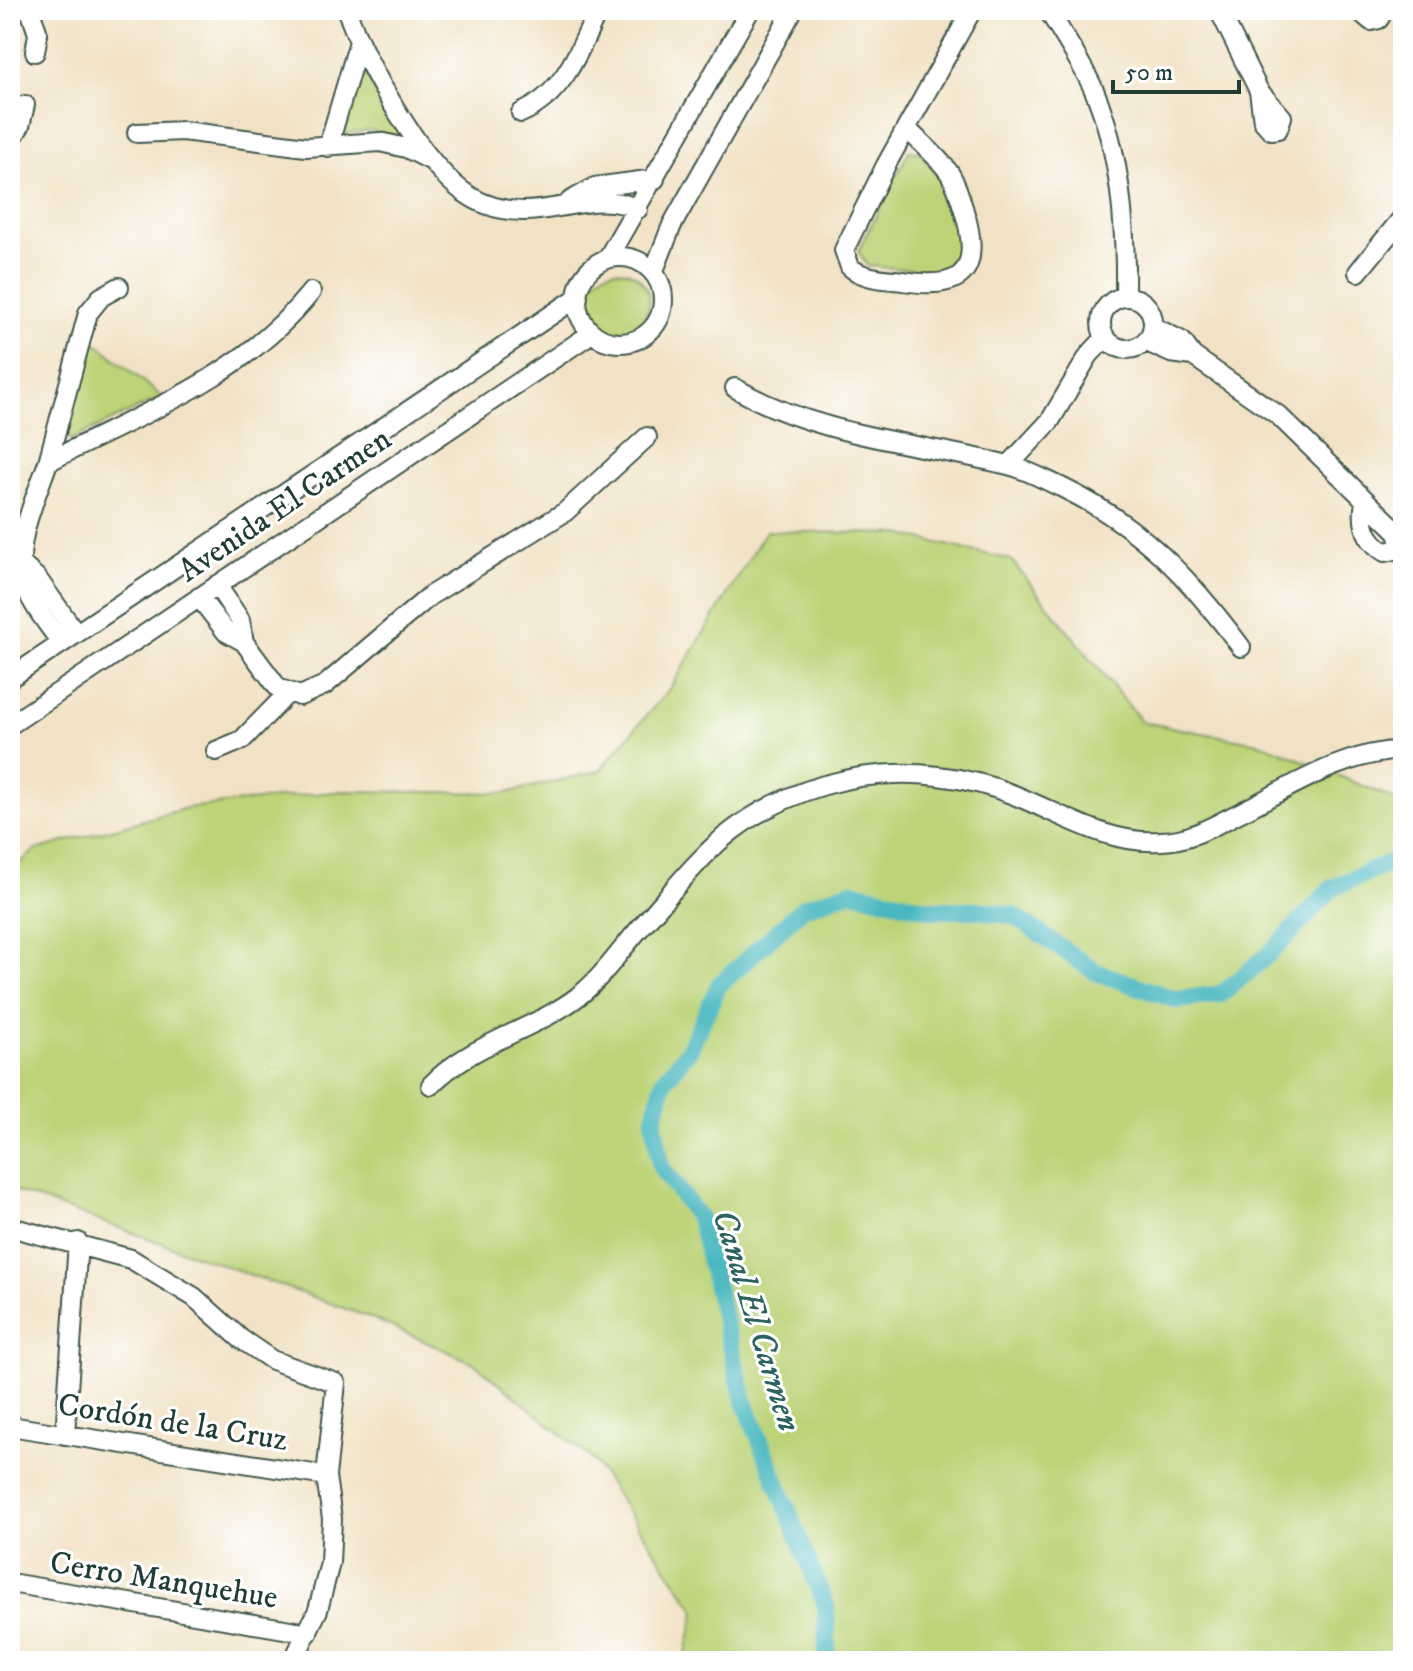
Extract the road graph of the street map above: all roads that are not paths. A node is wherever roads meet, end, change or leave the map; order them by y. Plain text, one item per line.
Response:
1 (30, 10) edge
2 (347, 10) edge
3 (598, 10) edge
4 (750, 10) edge
5 (793, 10) edge
6 (1048, 10) edge
7 (1219, 10) edge
8 (1358, 10) edge
9 (1384, 10) edge
10 (968, 12) edge
11 (358, 45) junction
12 (35, 52) dead end
13 (1259, 91) dead end
14 (25, 105) dead end
15 (521, 113) dead end
16 (907, 129) junction
17 (137, 133) dead end
18 (10, 142) edge
19 (328, 147) junction
20 (435, 163) junction
21 (655, 179) junction
22 (565, 205) junction
23 (638, 209) junction
24 (1403, 217) edge
25 (607, 259) junction
26 (1358, 272) dead end
27 (653, 273) junction
28 (119, 287) dead end
29 (311, 292) dead end
30 (578, 297) junction
31 (1125, 297) junction
32 (592, 333) junction
33 (1150, 334) junction
34 (1105, 338) junction
35 (735, 388) dead end
36 (647, 437) dead end
37 (48, 462) junction
38 (1009, 465) junction
39 (1365, 502) dead end
40 (16, 568) edge
41 (217, 585) junction
42 (199, 597) junction
43 (68, 638) junction
44 (244, 642) junction
45 (1241, 647) dead end
46 (10, 678) edge
47 (287, 694) junction
48 (10, 725) edge
49 (1403, 750) edge
50 (216, 751) dead end
51 (431, 1085) dead end
52 (10, 1227) edge
53 (78, 1242) junction
54 (10, 1426) edge
55 (65, 1435) junction
56 (326, 1476) junction
57 (10, 1583) edge
58 (308, 1633) junction
59 (293, 1661) edge

1 - 12 street
2 - 11 street
3 - 15 street
4 - 21 street
5 - 27 street
6 - 31 street
7 - 13 street
8 - 9 street
10 - 16 street
11 - 19 street
11 - 20 street
14 - 18 street
16 - 16 street
17 - 19 street
19 - 20 street
20 - 22 street
21 - 22 street
21 - 23 street
22 - 23 street
23 - 25 street
24 - 26 street
25 - 27 street
25 - 30 street
27 - 32 street
28 - 37 street
29 - 37 street
30 - 32 street
30 - 43 street, Avenida El Carmen
31 - 33 street
31 - 34 street
32 - 41 street, Avenida El Carmen
33 - 34 street
33 - 39 street
34 - 38 street
35 - 38 street
36 - 47 street
37 - 40 street
38 - 45 street
40 - 43 street
41 - 42 street, Avenida El Carmen
41 - 44 street
42 - 44 street
42 - 48 street, Avenida El Carmen
43 - 46 street, Avenida El Carmen
44 - 47 street
47 - 50 street
49 - 51 street
52 - 53 street
53 - 55 street
53 - 56 street
54 - 55 street, Cordón de la Cruz
55 - 56 street, Cordón de la Cruz
56 - 58 street
57 - 58 street, Cerro Manquehue
58 - 59 street

